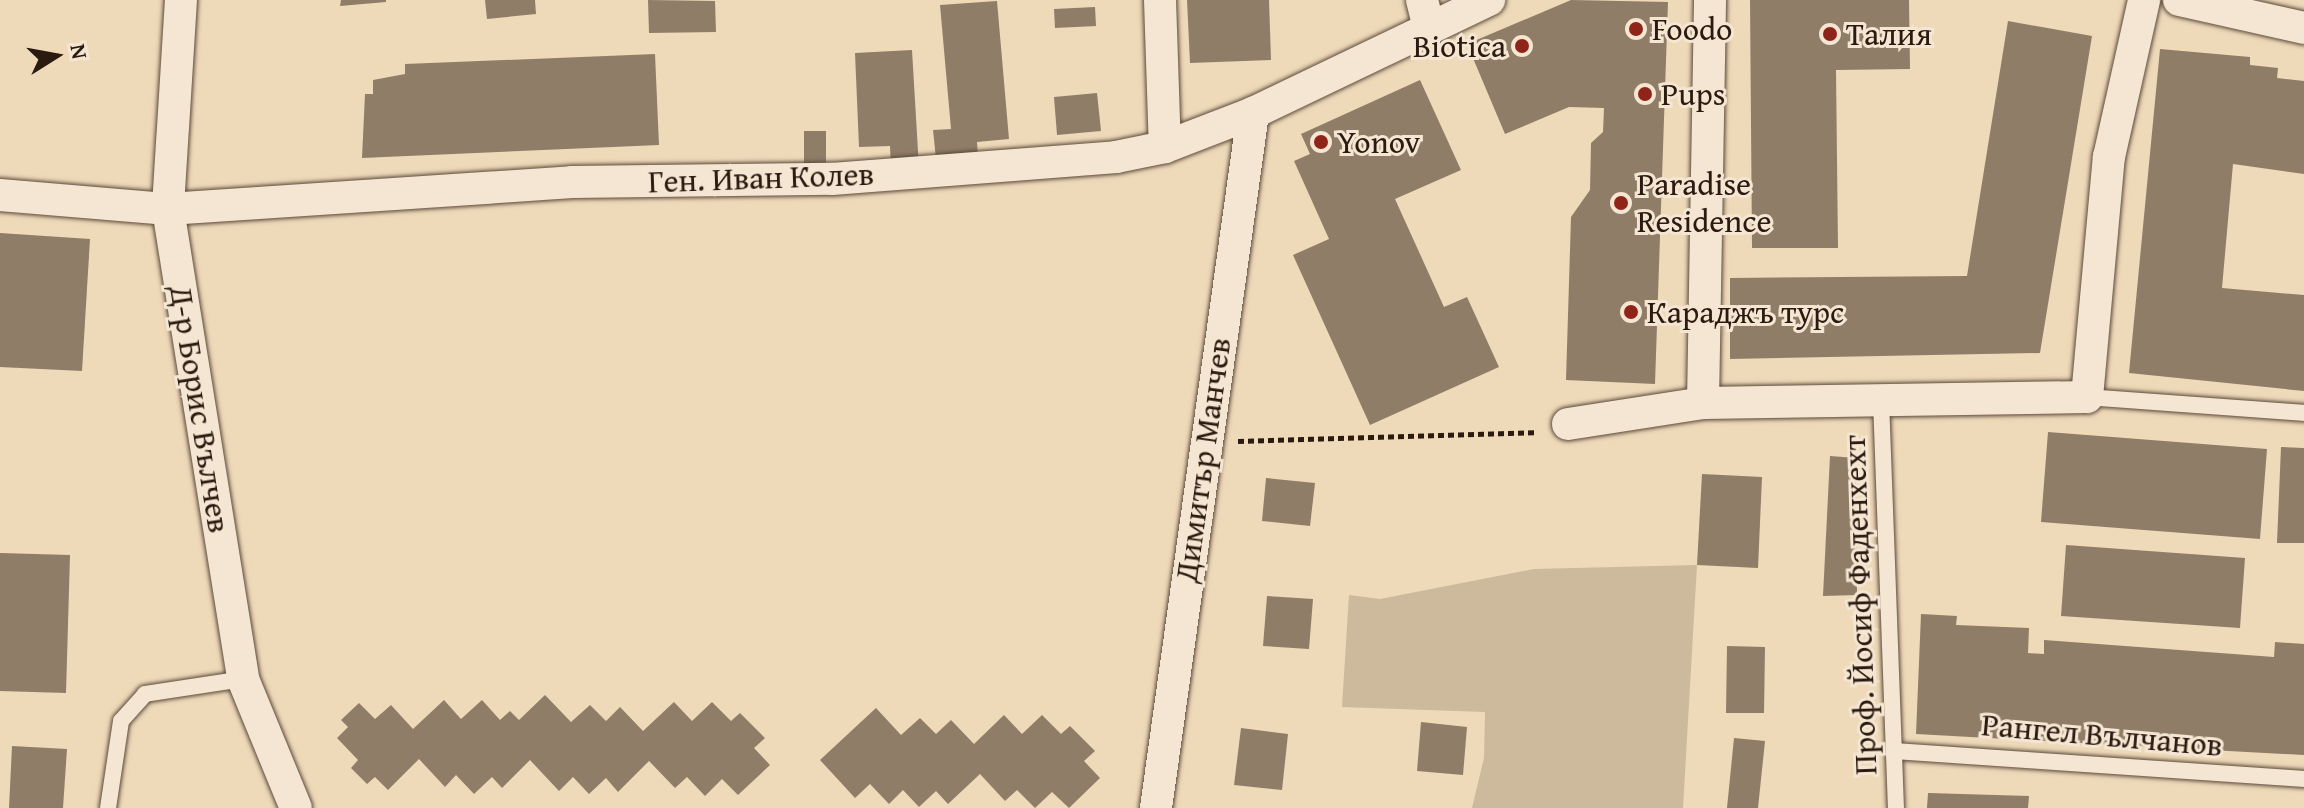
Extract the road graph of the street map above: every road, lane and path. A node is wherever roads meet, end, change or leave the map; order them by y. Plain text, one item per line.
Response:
1 (181, 0) edge
2 (1160, 0) edge
3 (1489, 0) edge
4 (1710, 0) edge
5 (2144, 0) edge
6 (2179, 0) edge
7 (1425, 14) edge
8 (2304, 28) edge
9 (1253, 113) junction
10 (1165, 147) junction
11 (0, 195) edge
12 (168, 209) junction
13 (2087, 397) junction
14 (1881, 400) junction
15 (1703, 403) junction
16 (2304, 413) edge
17 (1568, 424) joint
18 (1205, 442) junction
19 (243, 679) junction
20 (1895, 751) junction
21 (2304, 779) edge
22 (108, 808) edge
23 (296, 808) edge
24 (1156, 808) edge
25 (1896, 808) edge

1 - 12 street, Д-р Борис Вълчев
2 - 10 street
3 - 7 street, Ген. Иван Колев
4 - 15 street
5 - 13 street
6 - 8 street
7 - 9 street, Ген. Иван Колев
9 - 10 street, Ген. Иван Колев
9 - 18 street, Димитър Манчев
10 - 12 street, Ген. Иван Колев
11 - 12 street, Ген. Иван Колев
12 - 19 street, Д-р Борис Вълчев
13 - 14 street
13 - 16 lane
14 - 15 street
14 - 20 lane, Проф. Йосиф Фаденхехт
15 - 17 street
17 - 18 path
18 - 24 street, Димитър Манчев
19 - 22 lane
19 - 23 street, Д-р Борис Вълчев
20 - 21 lane, Рангел Вълчанов
20 - 25 lane, Проф. Йосиф Фаденхехт

